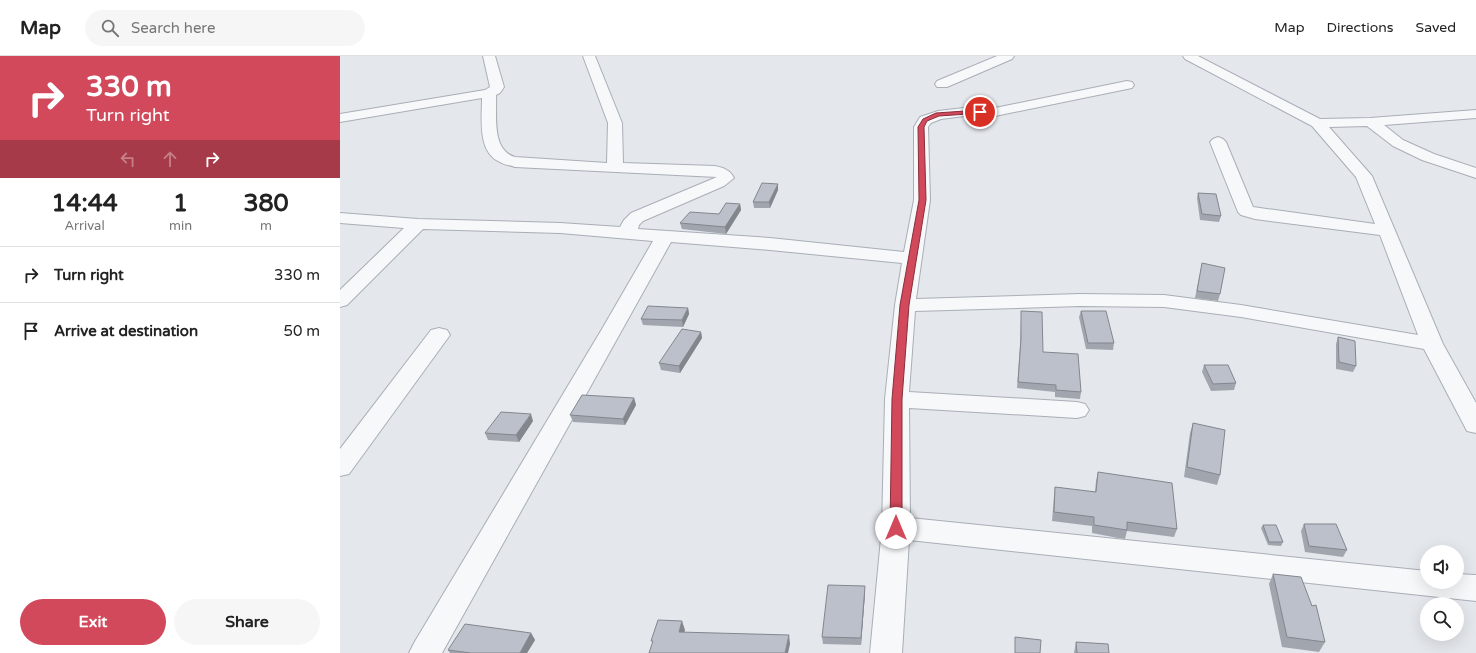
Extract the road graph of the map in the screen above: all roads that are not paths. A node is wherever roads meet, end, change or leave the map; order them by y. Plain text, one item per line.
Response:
1 (490, 56) edge
2 (589, 56) edge
3 (1008, 56) edge
4 (1189, 56) edge
5 (942, 84) dead end
6 (1127, 85) dead end
7 (489, 93) junction
8 (1476, 114) edge
9 (340, 118) edge
10 (1370, 122) junction
11 (1317, 123) junction
12 (1218, 142) dead end
13 (615, 168) junction
14 (1476, 173) edge
15 (340, 218) edge
16 (418, 224) junction
17 (1387, 231) junction
18 (628, 233) junction
19 (665, 236) junction
20 (912, 258) junction
21 (340, 301) edge
22 (905, 305) junction
23 (439, 335) dead end
24 (1432, 344) junction
25 (897, 399) junction
26 (1078, 410) dead end
27 (1476, 425) edge
28 (340, 467) edge
29 (896, 528) junction
30 (1476, 588) edge
31 (425, 653) edge
32 (886, 653) edge

1 - 7 street
2 - 13 street
3 - 5 street
4 - 11 street
6 - 20 street
7 - 9 street
7 - 13 street
8 - 10 street
10 - 11 street
10 - 14 street
11 - 17 street
12 - 17 street
13 - 18 street
15 - 16 street
16 - 18 street
16 - 21 street
17 - 24 street
18 - 19 street
19 - 20 street
19 - 31 street
20 - 22 street
22 - 24 street
22 - 25 street
23 - 28 street
24 - 27 street
25 - 26 street
25 - 29 street
29 - 30 street
29 - 32 street

